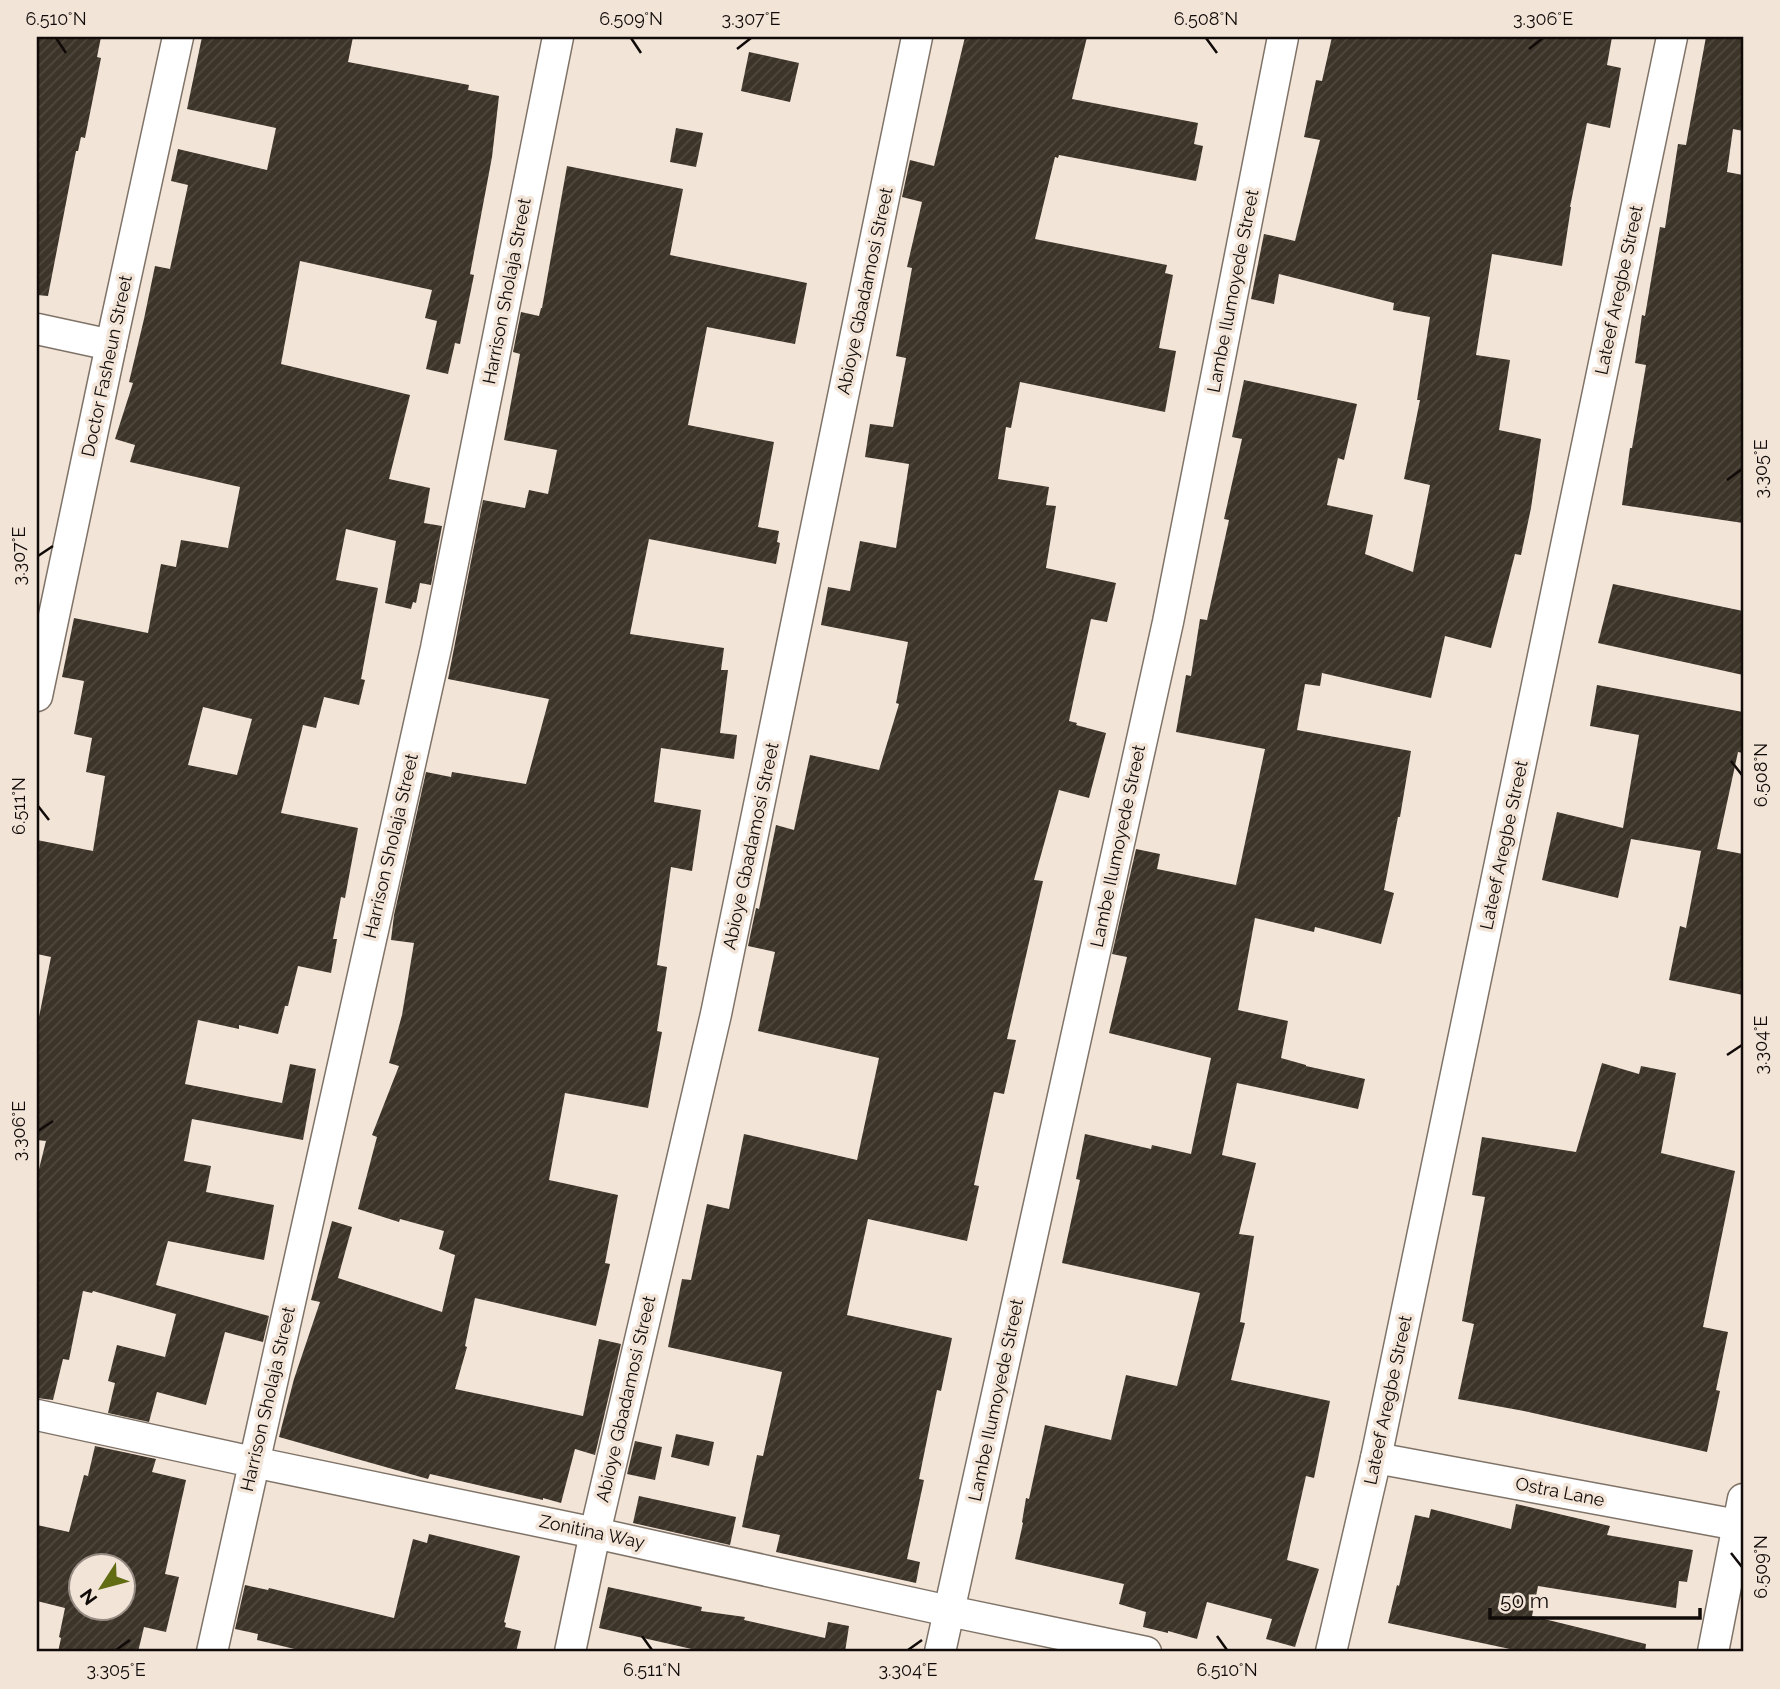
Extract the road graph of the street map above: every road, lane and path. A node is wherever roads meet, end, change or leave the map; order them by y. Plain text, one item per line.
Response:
1 (178, 37) edge
2 (558, 37) edge
3 (917, 37) edge
4 (1283, 37) edge
5 (1672, 37) edge
6 (37, 329) edge
7 (111, 345) junction
8 (37, 696) edge
9 (37, 1415) edge
10 (1376, 1458) junction
11 (254, 1462) junction
12 (1742, 1517) edge
13 (595, 1532) junction
14 (949, 1611) junction
15 (212, 1652) edge
16 (570, 1652) edge
17 (940, 1652) edge
18 (1146, 1652) edge
19 (1331, 1652) edge
20 (1713, 1652) edge

1 - 7 street, Doctor Fasheun Street
2 - 11 street, Harrison Sholaja Street
3 - 13 street, Abioye Gbadamosi Street
4 - 14 street, Lambe Ilumoyede Street
5 - 10 street, Lateef Aregbe Street
6 - 7 street
7 - 8 street, Doctor Fasheun Street
9 - 11 street, Zonitina Way
10 - 12 street, Ostra Lane
10 - 19 street, Lateef Aregbe Street
11 - 13 street, Zonitina Way
11 - 15 street, Harrison Sholaja Street
12 - 20 street
13 - 14 street, Zonitina Way
13 - 16 street, Abioye Gbadamosi Street
14 - 17 street, Lambe Ilumoyede Street
14 - 18 street, Zonitina Way

